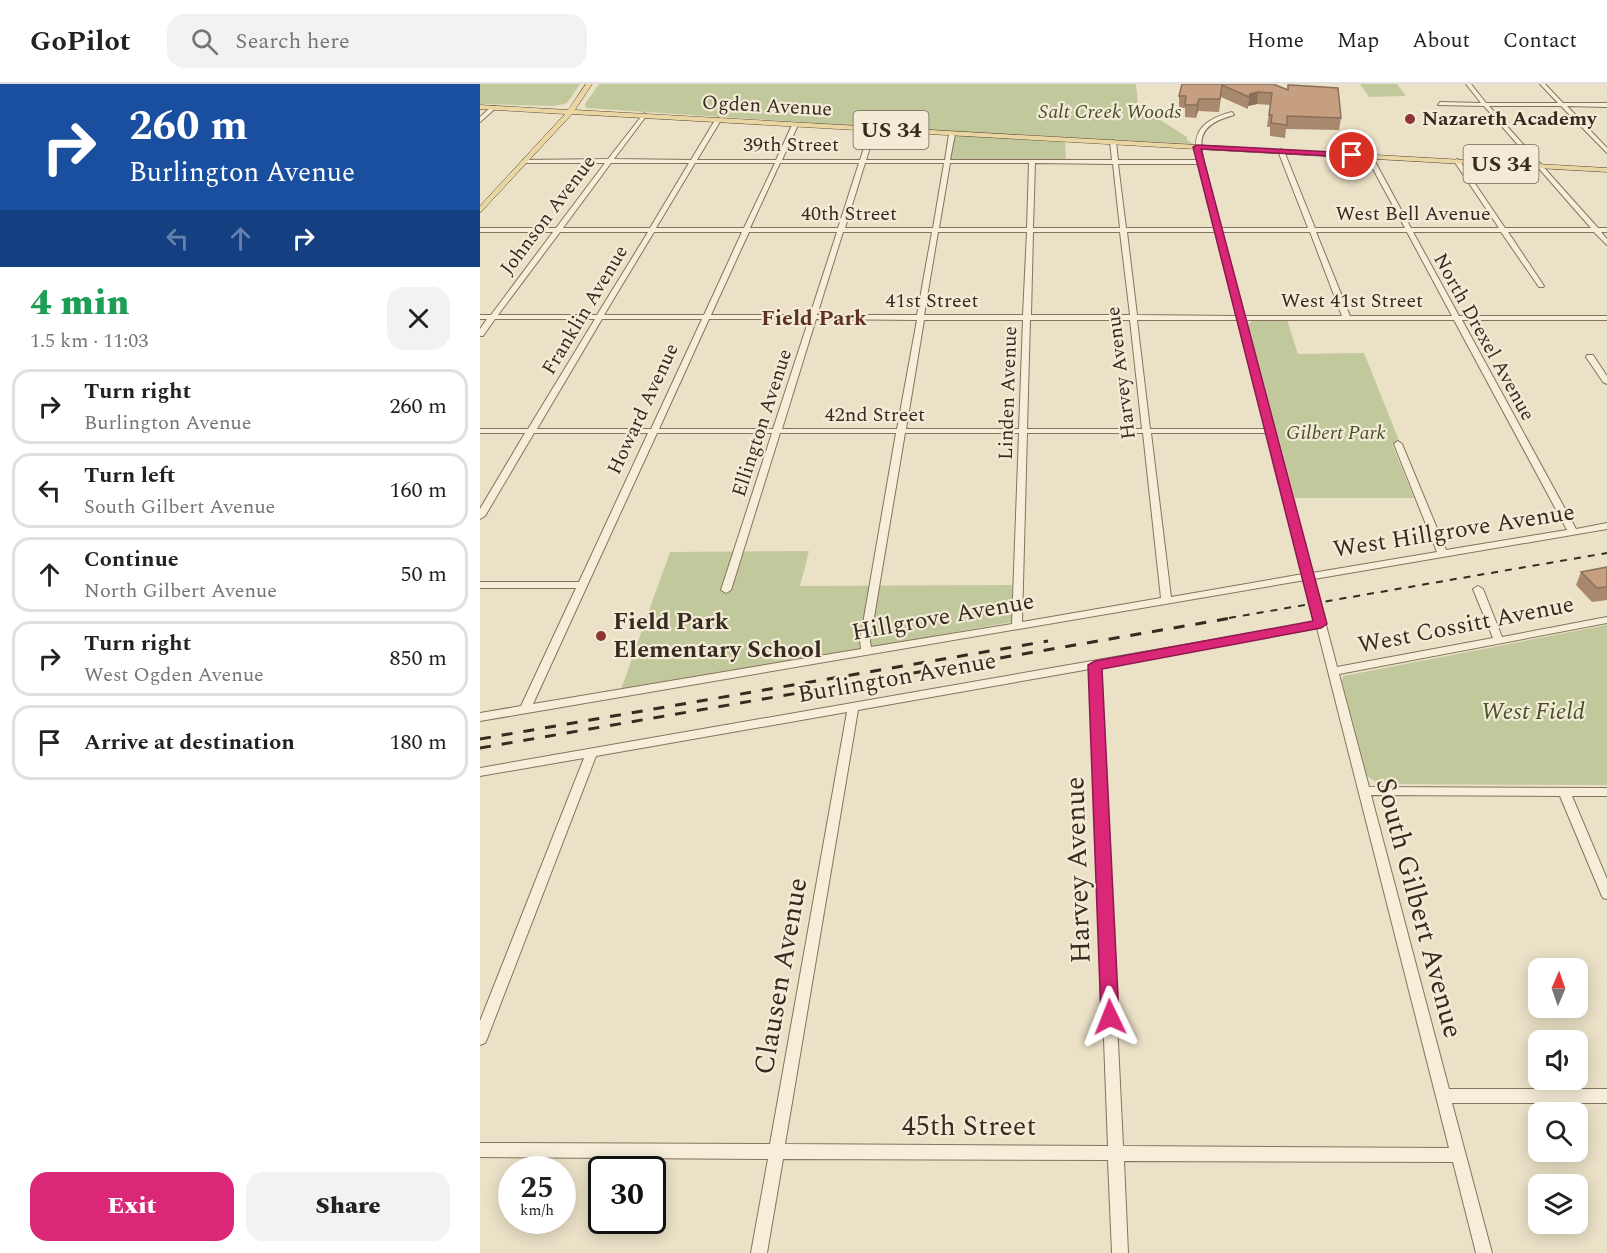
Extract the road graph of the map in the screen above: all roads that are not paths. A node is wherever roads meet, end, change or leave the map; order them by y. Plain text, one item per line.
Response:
1 (589, 84) edge
2 (1468, 84) edge
3 (1542, 84) edge
4 (1440, 104) dead end
5 (1485, 104) junction
6 (1562, 105) junction
7 (1607, 105) edge
8 (480, 107) edge
9 (494, 107) junction
10 (571, 111) junction
11 (1232, 114) dead end
12 (644, 115) junction
13 (480, 120) edge
14 (718, 120) junction
15 (795, 125) junction
16 (873, 129) junction
17 (952, 134) junction
18 (1113, 142) junction
19 (1197, 147) junction
20 (1281, 151) junction
21 (1607, 151) edge
22 (1369, 156) junction
23 (525, 161) junction
24 (609, 161) junction
25 (693, 161) junction
26 (862, 161) junction
27 (1032, 161) junction
28 (1457, 161) junction
29 (778, 162) junction
30 (947, 162) junction
31 (1116, 162) junction
32 (1201, 162) junction
33 (1542, 166) junction
34 (1607, 170) edge
35 (481, 208) edge
36 (480, 230) edge
37 (557, 230) junction
38 (653, 230) junction
39 (746, 230) junction
40 (840, 230) junction
41 (934, 230) junction
42 (1029, 230) junction
43 (1125, 230) junction
44 (1313, 230) junction
45 (1407, 230) junction
46 (1502, 230) junction
47 (1597, 230) junction
48 (1607, 230) edge
49 (1218, 231) junction
50 (1607, 243) edge
51 (1541, 286) dead end
52 (480, 317) edge
53 (493, 317) junction
54 (920, 317) junction
55 (599, 318) junction
56 (706, 318) junction
57 (813, 318) junction
58 (1027, 318) junction
59 (1134, 318) junction
60 (1241, 318) junction
61 (1347, 318) junction
62 (1455, 318) junction
63 (1607, 318) edge
64 (480, 334) edge
65 (1590, 357) dead end
66 (1607, 382) edge
67 (480, 431) edge
68 (532, 431) junction
69 (654, 431) junction
70 (778, 431) junction
71 (900, 431) junction
72 (1023, 431) junction
73 (1147, 431) junction
74 (1270, 431) junction
75 (1398, 444) dead end
76 (480, 516) edge
77 (1607, 526) edge
78 (1573, 532) junction
79 (1443, 554) junction
80 (1307, 576) junction
81 (480, 585) edge
82 (584, 585) junction
83 (1478, 589) dead end
84 (726, 590) dead end
85 (1166, 600) junction
86 (1607, 620) edge
87 (1321, 624) junction
88 (1017, 626) junction
89 (1498, 639) junction
90 (867, 651) junction
91 (1095, 665) junction
92 (1332, 672) junction
93 (853, 707) junction
94 (525, 710) junction
95 (480, 717) edge
96 (591, 754) junction
97 (480, 772) edge
98 (1364, 791) junction
99 (1564, 792) junction
100 (1607, 792) edge
101 (1607, 894) edge
102 (480, 1040) edge
103 (1443, 1096) junction
104 (1607, 1096) edge
105 (480, 1150) edge
106 (776, 1151) junction
107 (1115, 1152) junction
108 (1459, 1155) junction
109 (759, 1253) edge
110 (1120, 1253) edge
111 (1484, 1253) edge

1 - 10 main road
2 - 5 street
3 - 6 street
4 - 5 street
5 - 6 street
5 - 33 street
6 - 7 street
6 - 21 street
8 - 9 main road, Ogden Avenue / US 34
9 - 10 main road, Ogden Avenue / US 34
9 - 13 street
10 - 12 main road, Ogden Avenue / US 34
10 - 23 main road
11 - 19 street
12 - 14 main road, Ogden Avenue / US 34
12 - 24 street, Johnson Avenue
14 - 15 main road, Ogden Avenue / US 34
14 - 25 street, Franklin Avenue
15 - 16 main road, Ogden Avenue / US 34
15 - 29 street, Howard Avenue
16 - 17 main road, Ogden Avenue / US 34
16 - 26 street, Ellington Avenue
17 - 18 main road, Ogden Avenue / US 34
17 - 30 street
18 - 19 main road, Ogden Avenue / US 34
18 - 31 street, Harvey Avenue
19 - 20 main road, US 34
19 - 32 street, South Gilbert Avenue
20 - 22 main road, US 34
20 - 44 street
22 - 28 main road, US 34
22 - 45 street, North Drexel Avenue
23 - 24 street, 39th Street
23 - 35 main road
24 - 25 street, 39th Street
24 - 37 street, Johnson Avenue
25 - 29 street, 39th Street
25 - 38 street, Franklin Avenue
26 - 29 street, 39th Street
26 - 30 street, 39th Street
26 - 40 street, Ellington Avenue
27 - 30 street, 39th Street
27 - 31 street, 39th Street
27 - 42 street, Linden Avenue
28 - 33 main road, US 34
28 - 46 street
29 - 39 street, Howard Avenue
30 - 41 street
31 - 32 street, 39th Street
31 - 43 street, Harvey Avenue
32 - 49 street, South Gilbert Avenue
33 - 34 main road, US 34
33 - 47 street
36 - 37 street, 40th Street
37 - 38 street, 40th Street
37 - 53 street, Johnson Avenue
38 - 39 street, 40th Street
38 - 55 street, Franklin Avenue
39 - 40 street, 40th Street
39 - 56 street, Howard Avenue
40 - 41 street, 40th Street
40 - 57 street, Ellington Avenue
41 - 42 street, 40th Street
41 - 54 street
42 - 43 street, 40th Street
42 - 58 street, Linden Avenue
43 - 49 street, 40th Street
43 - 59 street, Harvey Avenue
44 - 45 street, West Bell Avenue
44 - 49 street, West Bell Avenue
44 - 61 street
45 - 46 street, West Bell Avenue
45 - 62 street, North Drexel Avenue
46 - 47 street, West Bell Avenue
46 - 51 street
47 - 48 street, West Bell Avenue
47 - 50 street
49 - 60 street, South Gilbert Avenue
52 - 53 street, 41st Street
53 - 55 street, 41st Street
53 - 64 street, Johnson Avenue
54 - 57 street, 41st Street
54 - 58 street, 41st Street
54 - 71 street
55 - 56 street, 41st Street
55 - 68 street, Franklin Avenue
56 - 57 street, 41st Street
56 - 69 street, Howard Avenue
57 - 70 street, Ellington Avenue
58 - 59 street, 41st Street
58 - 72 street, Linden Avenue
59 - 60 street, 41st Street
59 - 73 street, Harvey Avenue
60 - 61 street, West 41st Street
60 - 74 street, South Gilbert Avenue
61 - 62 street, West 41st Street
62 - 63 street, West 41st Street
62 - 78 street, North Drexel Avenue
65 - 66 street
67 - 68 street, 42nd Street
68 - 69 street, 42nd Street
68 - 76 street, Franklin Avenue
69 - 70 street, 42nd Street
69 - 82 street, Howard Avenue
70 - 71 street, 42nd Street
70 - 84 street, Ellington Avenue
71 - 72 street, 42nd Street
71 - 90 street
72 - 73 street, 42nd Street
72 - 88 street, Linden Avenue
73 - 74 street, 42nd Street
73 - 85 street, Harvey Avenue
74 - 80 street, South Gilbert Avenue
75 - 79 street
77 - 78 street, West Hillgrove Avenue
78 - 79 street, West Hillgrove Avenue
79 - 80 street, West Hillgrove Avenue
80 - 85 street, Hillgrove Avenue
80 - 87 street, South Gilbert Avenue
81 - 82 street
82 - 94 street, Howard Avenue
83 - 89 street
85 - 88 street, Hillgrove Avenue
86 - 89 street, West Cossitt Avenue
87 - 91 street, Burlington Avenue
87 - 92 street, South Gilbert Avenue
88 - 90 street, Hillgrove Avenue
89 - 92 street, West Cossitt Avenue
90 - 94 street, Hillgrove Avenue
91 - 93 street, Burlington Avenue
91 - 107 street, Harvey Avenue
92 - 98 street, South Gilbert Avenue
93 - 96 street, Burlington Avenue
93 - 106 street, Clausen Avenue
94 - 95 street, Hillgrove Avenue
96 - 97 street, Burlington Avenue
96 - 102 street
98 - 99 street
98 - 103 street, South Gilbert Avenue
99 - 100 street
99 - 101 street
103 - 104 street
103 - 108 street, South Gilbert Avenue
105 - 106 street, 45th Street
106 - 107 street, 45th Street
106 - 109 street, Clausen Avenue
107 - 108 street, 45th Street
107 - 110 street, Harvey Avenue
108 - 111 street, South Gilbert Avenue

